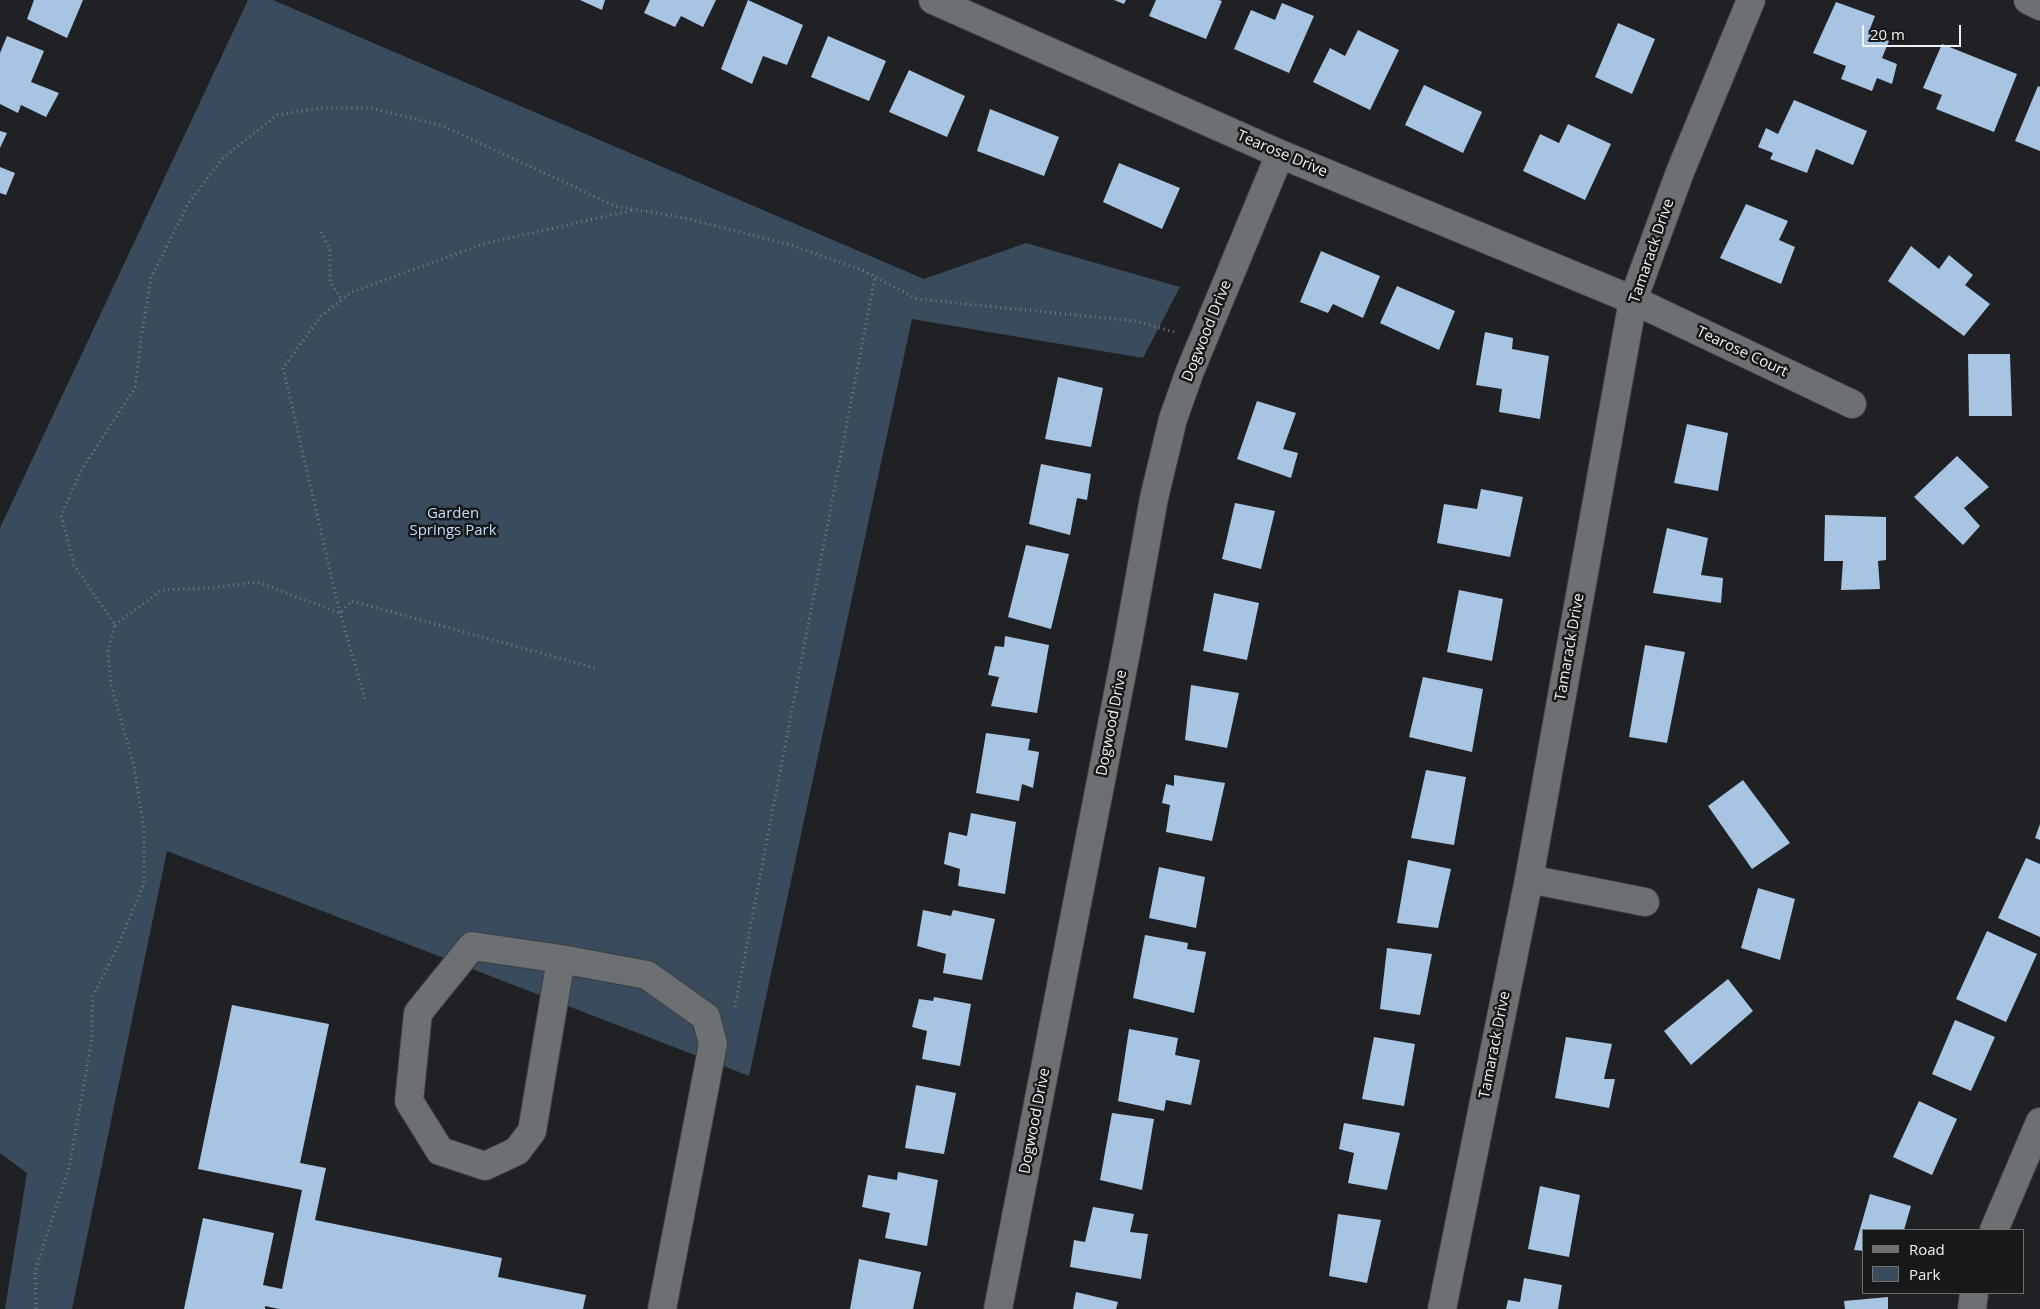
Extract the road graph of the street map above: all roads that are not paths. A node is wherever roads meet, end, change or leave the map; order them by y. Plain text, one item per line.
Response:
1 (933, 0) edge
2 (1751, 0) edge
3 (2028, 0) edge
4 (2040, 6) edge
5 (1280, 154) junction
6 (1633, 300) junction
7 (1852, 404) dead end
8 (1529, 879) junction
9 (1646, 902) dead end
10 (561, 959) junction
11 (2040, 1122) edge
12 (1994, 1229) edge
13 (1974, 1294) edge
14 (662, 1309) edge
15 (998, 1309) edge
16 (1442, 1309) edge
17 (1972, 1309) edge

1 - 5 street, Tearose Drive
2 - 6 street, Tamarack Drive
3 - 4 street
5 - 6 street, Tearose Drive
5 - 15 street, Dogwood Drive
6 - 7 street, Tearose Court
6 - 8 street, Tamarack Drive
8 - 9 street
8 - 16 street, Tamarack Drive
10 - 10 street
10 - 14 street
11 - 12 street
13 - 17 street

